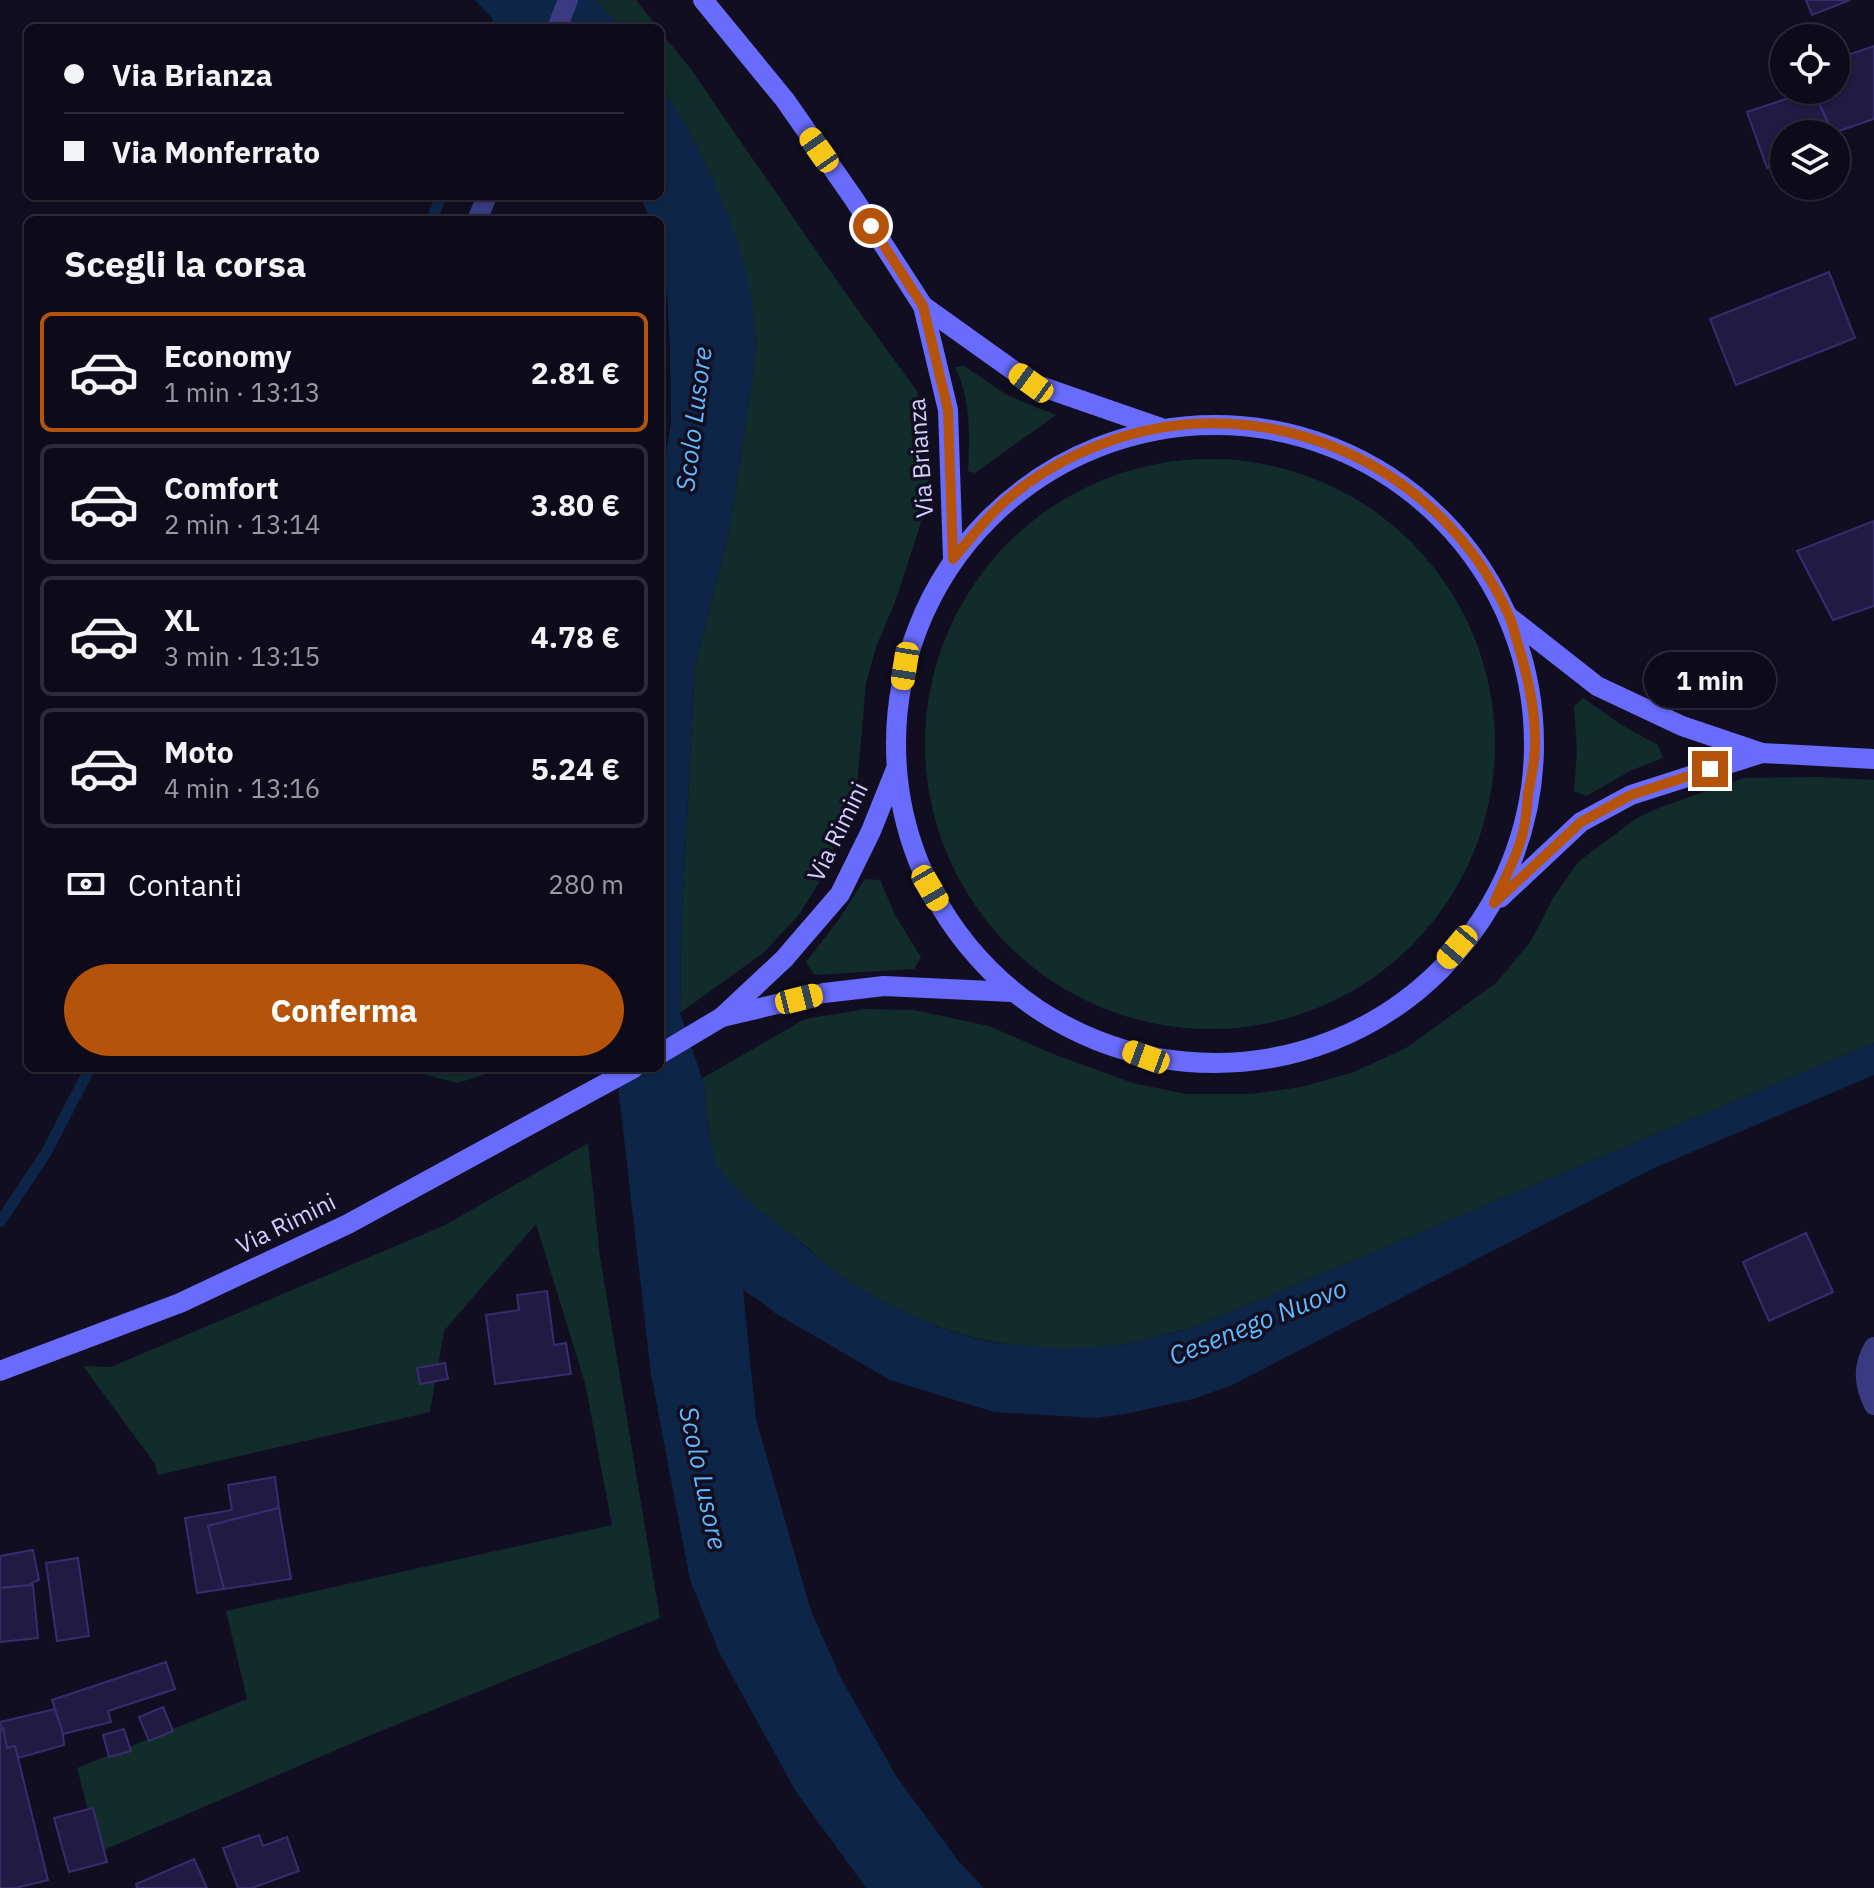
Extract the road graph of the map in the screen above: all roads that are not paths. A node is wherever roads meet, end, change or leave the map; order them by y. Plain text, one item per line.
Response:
1 (568, 0) edge
2 (703, 0) edge
3 (559, 24) edge
4 (923, 306) junction
5 (1161, 428) junction
6 (953, 559) junction
7 (1509, 617) junction
8 (1762, 753) junction
9 (1874, 759) edge
10 (896, 769) junction
11 (1494, 903) junction
12 (1012, 992) junction
13 (722, 1017) junction
14 (664, 1052) edge
15 (627, 1072) edge
16 (1870, 1354) edge
17 (0, 1371) edge
18 (1874, 1405) edge

1 - 3 street
2 - 4 main road, Via Brianza
4 - 5 main road, Via Brianza
4 - 6 main road, Via Brianza
5 - 6 main road
5 - 7 main road
6 - 10 main road
7 - 8 main road
7 - 11 main road
8 - 9 main road
8 - 11 main road
10 - 12 main road
10 - 13 main road, Via Rimini
11 - 12 main road
12 - 13 main road, Via Rimini
13 - 14 main road, Via Rimini
15 - 17 main road, Via Rimini
16 - 18 street

